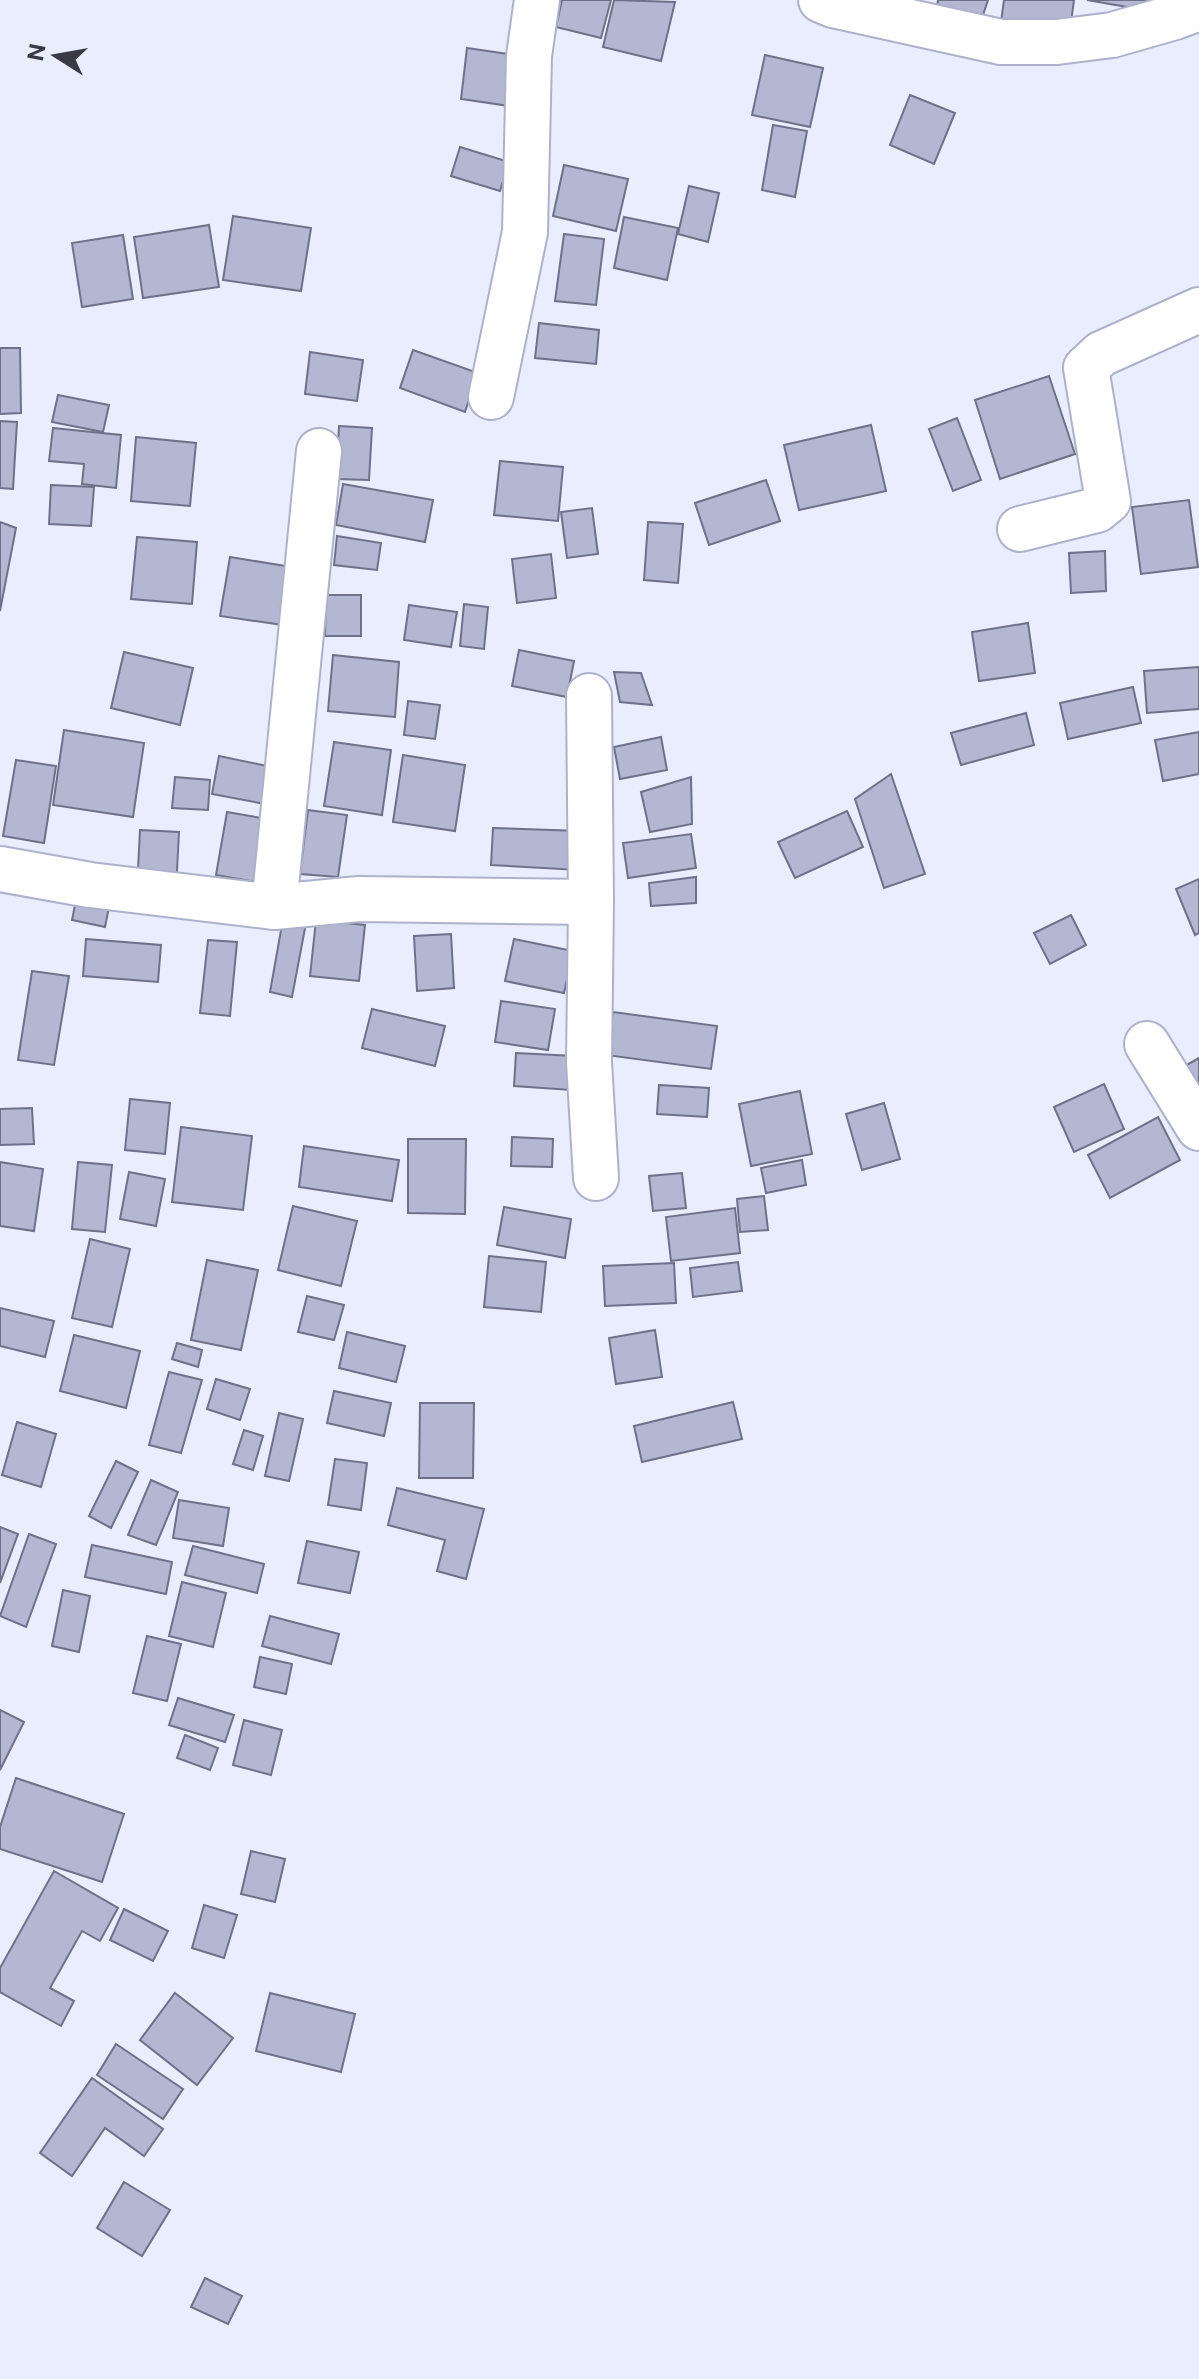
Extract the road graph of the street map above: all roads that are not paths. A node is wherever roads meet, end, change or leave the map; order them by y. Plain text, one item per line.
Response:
1 (537, 0) edge
2 (830, 2) edge
3 (1199, 8) edge
4 (1199, 310) edge
5 (491, 397) dead end
6 (319, 451) dead end
7 (1020, 529) dead end
8 (589, 696) dead end
9 (0, 869) edge
10 (591, 902) junction
11 (274, 907) junction
12 (1147, 1044) dead end
13 (1199, 1128) edge
14 (596, 1178) dead end

1 - 5 street
2 - 3 street
4 - 7 street
6 - 11 street
8 - 10 street
9 - 11 street
10 - 11 street
10 - 14 street
12 - 13 street

